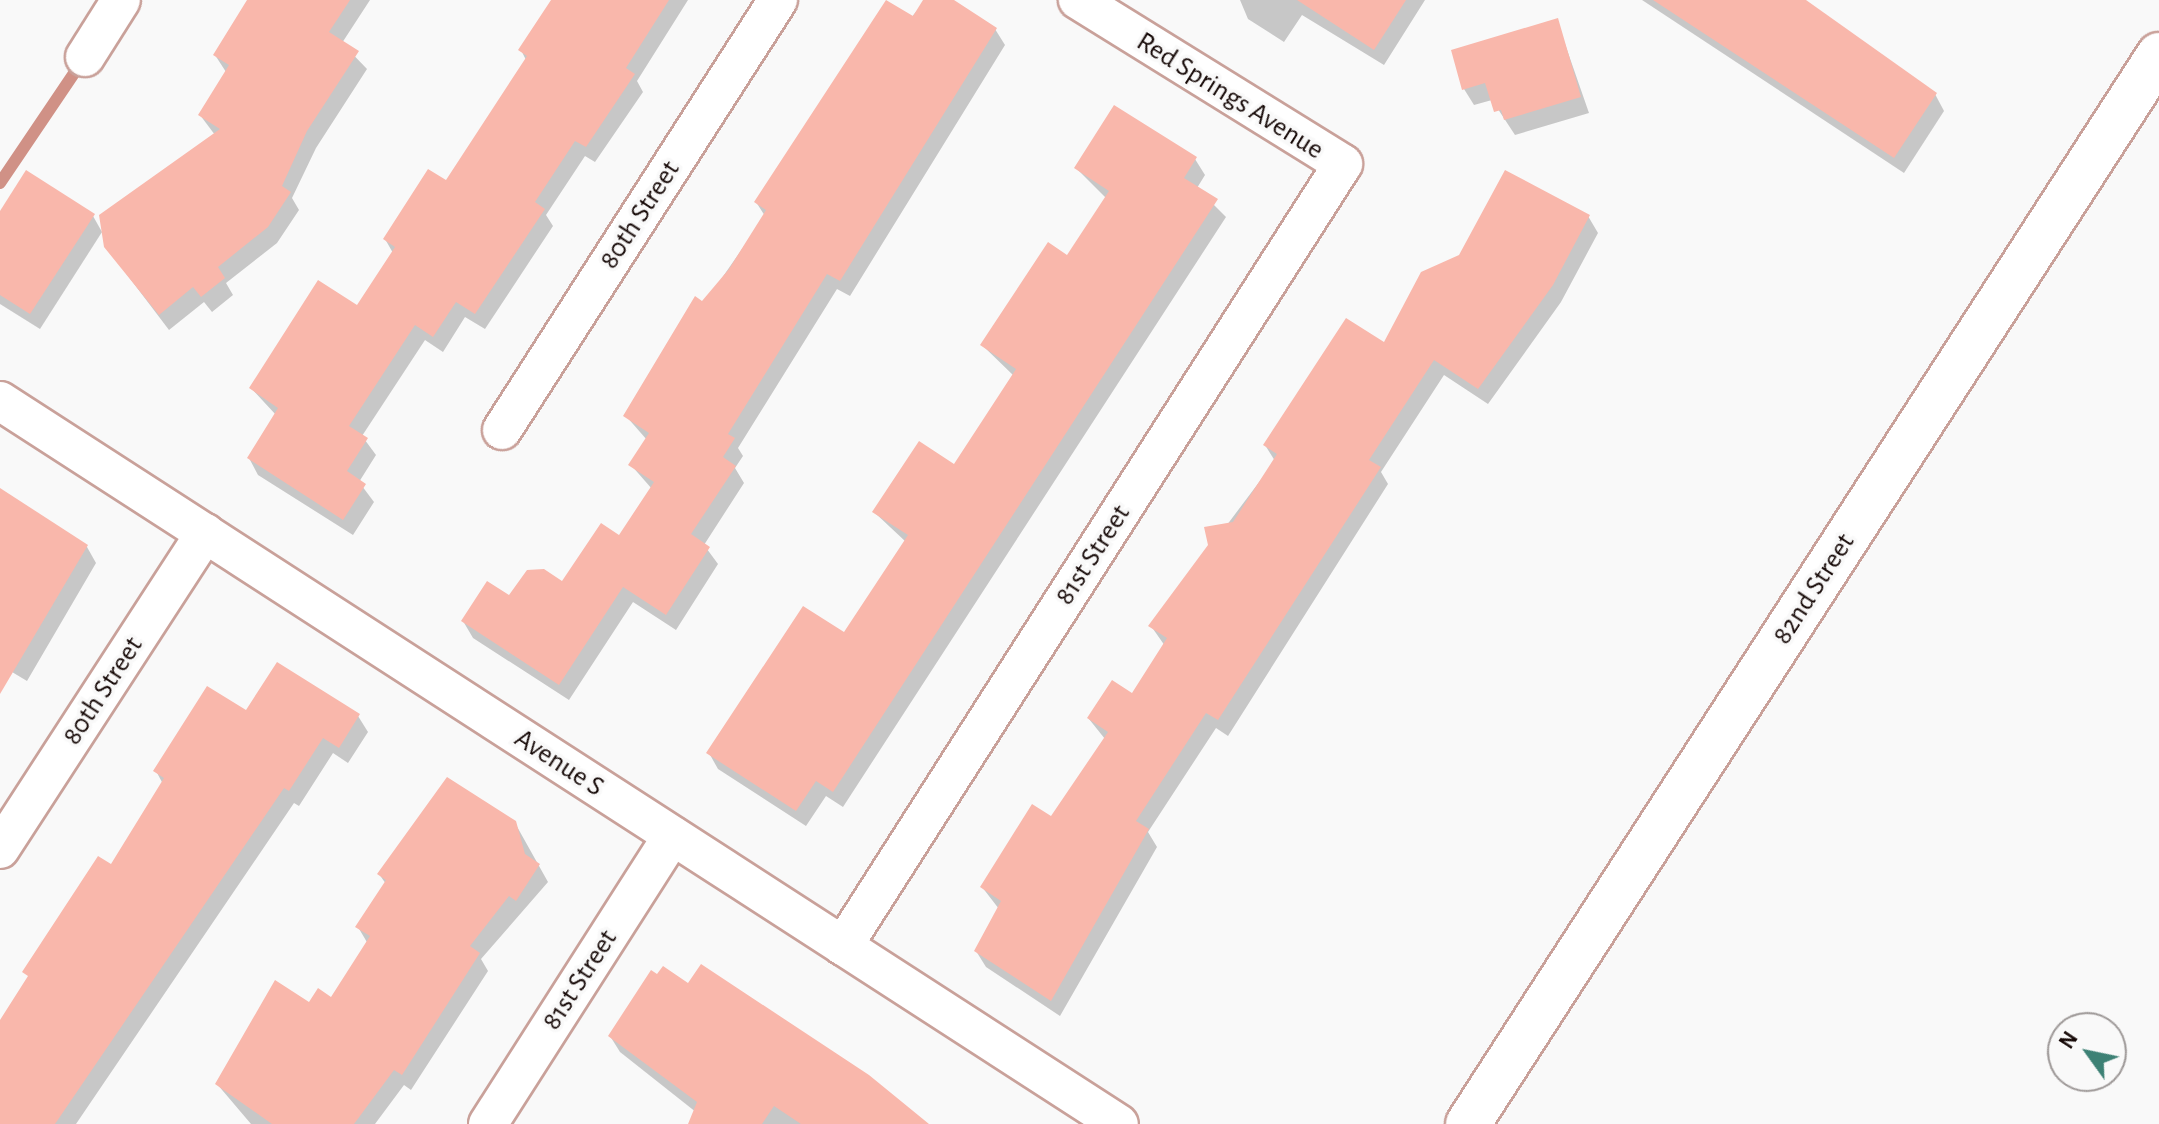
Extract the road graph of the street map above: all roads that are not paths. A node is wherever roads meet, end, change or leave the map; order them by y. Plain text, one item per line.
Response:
1 (121, 0) edge
2 (778, 0) edge
3 (1078, 0) edge
4 (2159, 55) edge
5 (85, 57) dead end
6 (1343, 164) joint
7 (0, 401) edge
8 (502, 430) dead end
9 (205, 533) junction
10 (672, 836) junction
11 (0, 849) edge
12 (843, 946) junction
13 (488, 1124) edge
14 (1119, 1124) edge
15 (1468, 1124) edge

1 - 5 street
2 - 8 street, 80th Street
3 - 6 street, Red Springs Avenue
4 - 15 main road, 82nd Street
6 - 12 street, 81st Street
7 - 9 street, Avenue S
9 - 10 street, Avenue S
9 - 11 street, 80th Street
10 - 12 street, Avenue S
10 - 13 street, 81st Street
12 - 14 street, Avenue S

